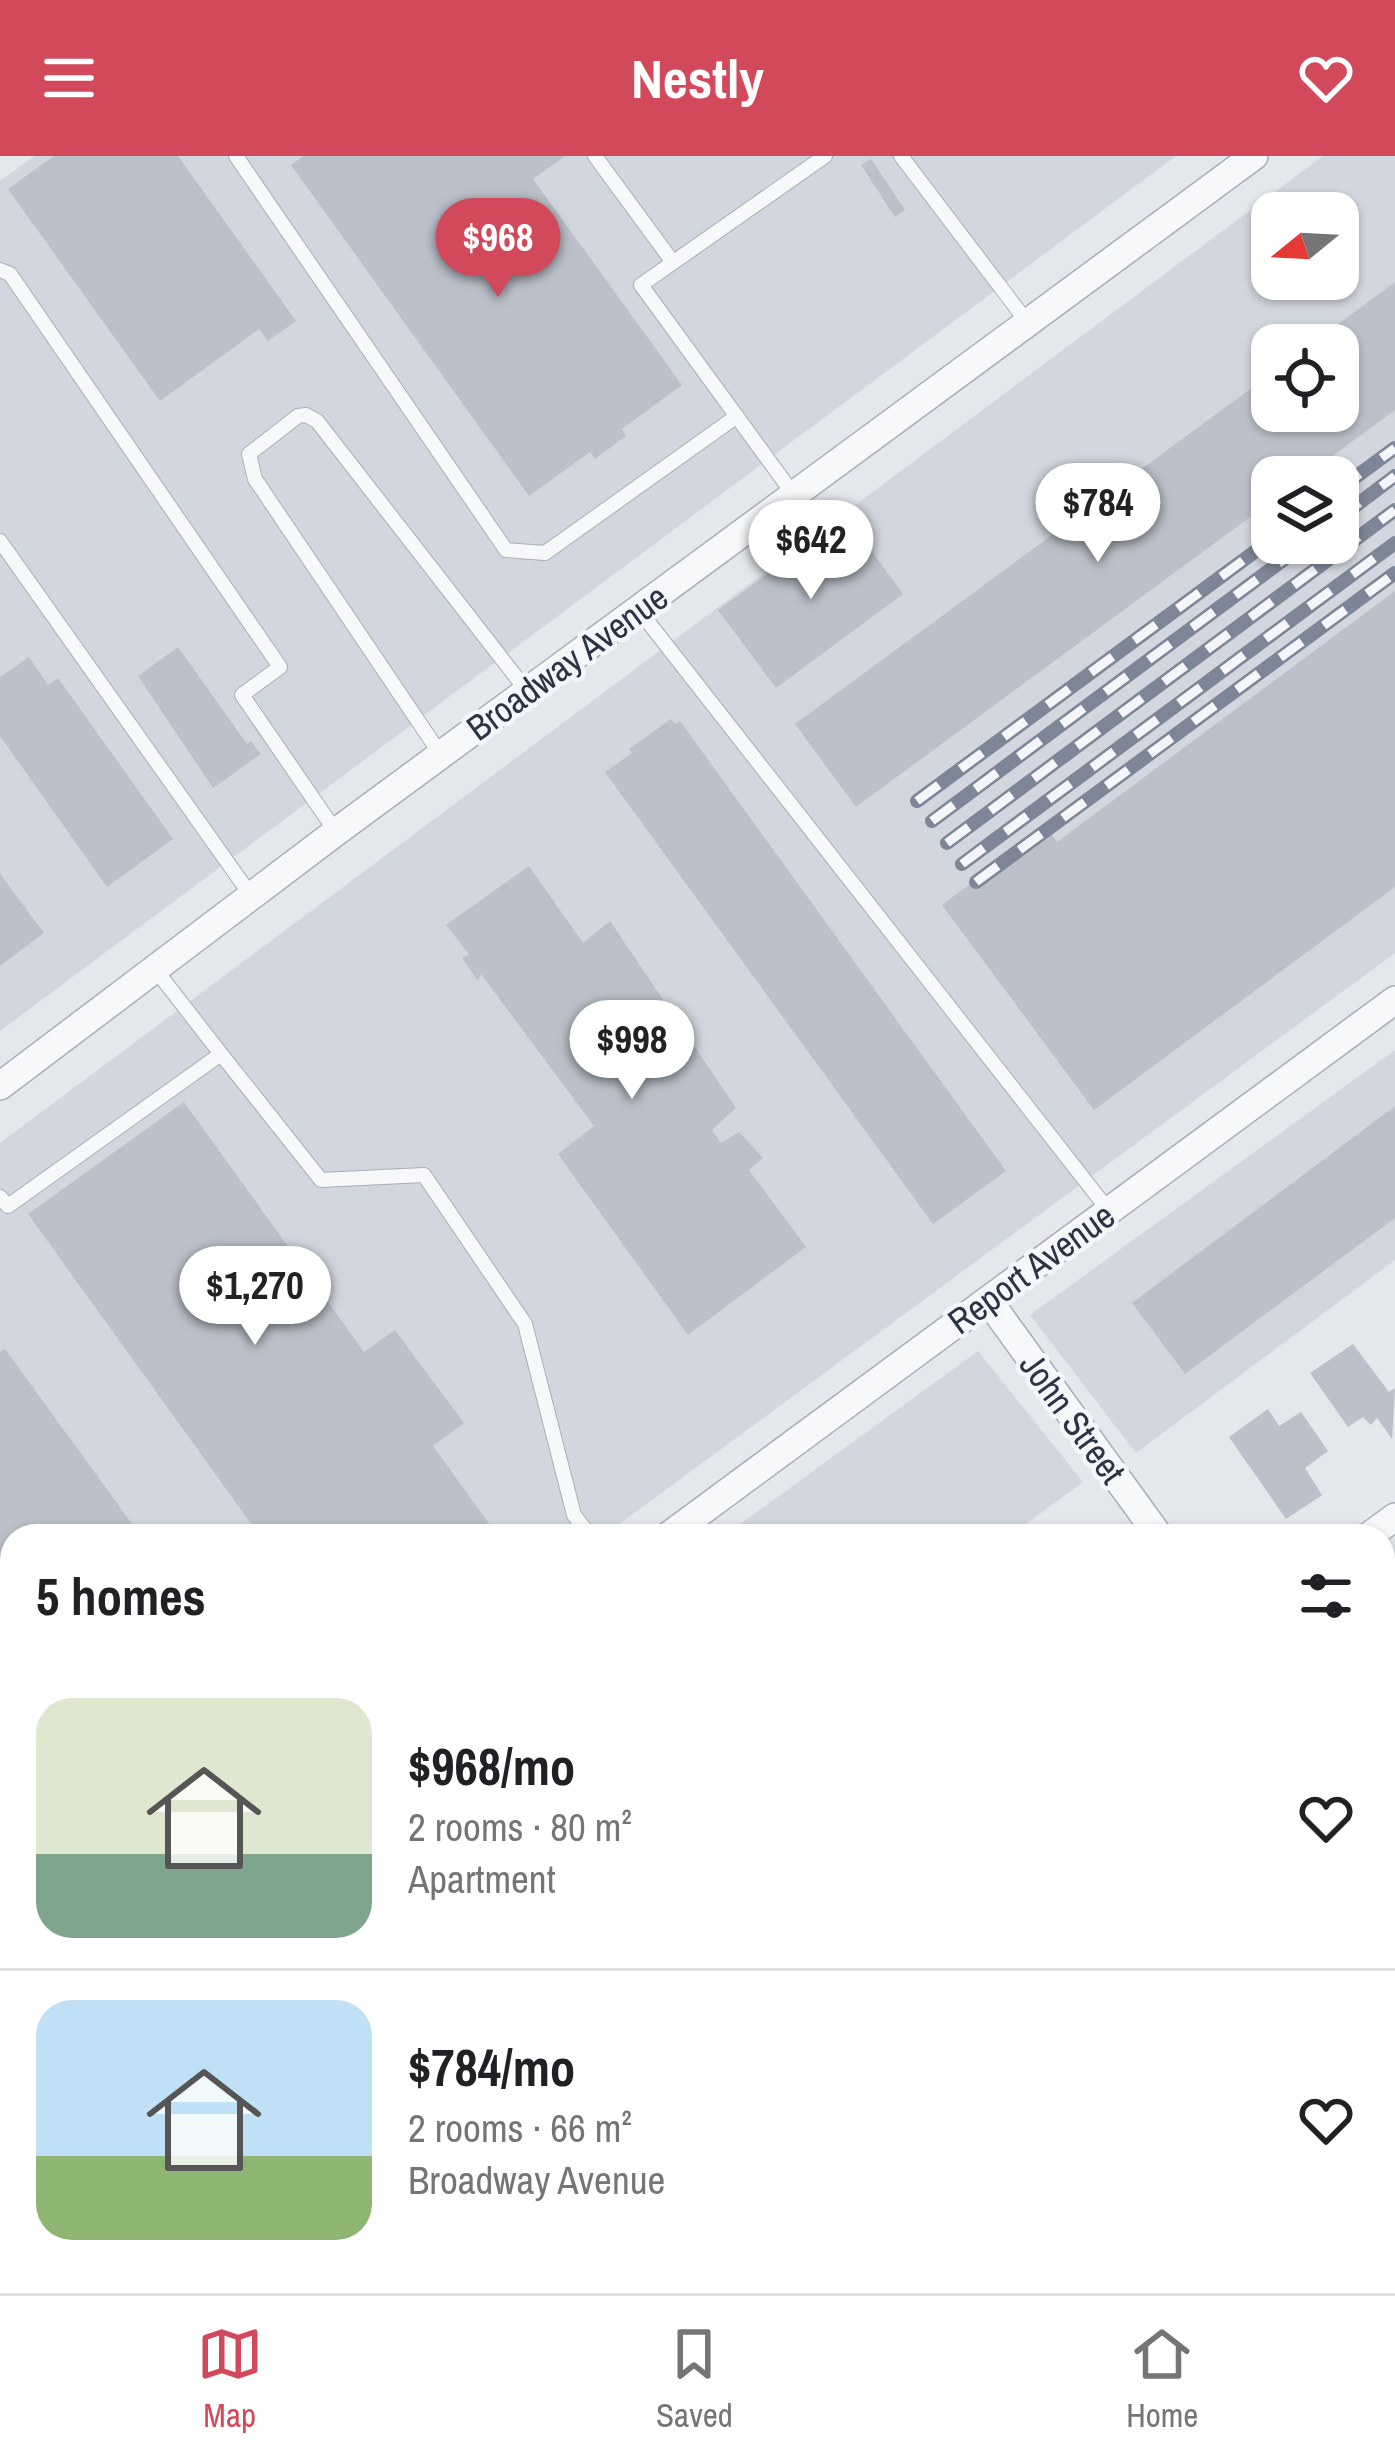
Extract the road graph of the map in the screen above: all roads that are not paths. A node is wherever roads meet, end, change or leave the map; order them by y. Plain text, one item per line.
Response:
1 (236, 156) edge
2 (595, 156) edge
3 (824, 156) edge
4 (901, 156) edge
5 (1254, 156) edge
6 (672, 261) junction
7 (0, 270) edge
8 (1027, 322) junction
9 (737, 416) junction
10 (794, 495) junction
11 (0, 541) edge
12 (638, 609) junction
13 (527, 691) junction
14 (441, 755) junction
15 (336, 832) junction
16 (252, 897) junction
17 (155, 969) junction
18 (1395, 1000) edge
19 (221, 1054) junction
20 (0, 1086) edge
21 (0, 1197) edge
22 (1109, 1211) junction
23 (988, 1300) junction
24 (581, 1524) edge
25 (684, 1524) edge
26 (1150, 1524) edge

1 - 9 lane
2 - 6 lane
3 - 6 lane
4 - 8 lane
5 - 8 street, Broadway Avenue
6 - 9 lane
7 - 15 lane
8 - 10 street, Broadway Avenue
9 - 10 lane
10 - 12 street, Broadway Avenue
11 - 16 lane
12 - 13 street, Broadway Avenue
12 - 22 lane
13 - 14 street, Broadway Avenue
13 - 14 lane
14 - 15 street, Broadway Avenue
15 - 16 street, Broadway Avenue
16 - 17 street, Broadway Avenue
17 - 19 lane
17 - 20 street, Broadway Avenue
18 - 22 street, Report Avenue
19 - 21 lane
19 - 24 lane
22 - 23 street, Report Avenue
23 - 25 street, Report Avenue
23 - 26 street, John Street

